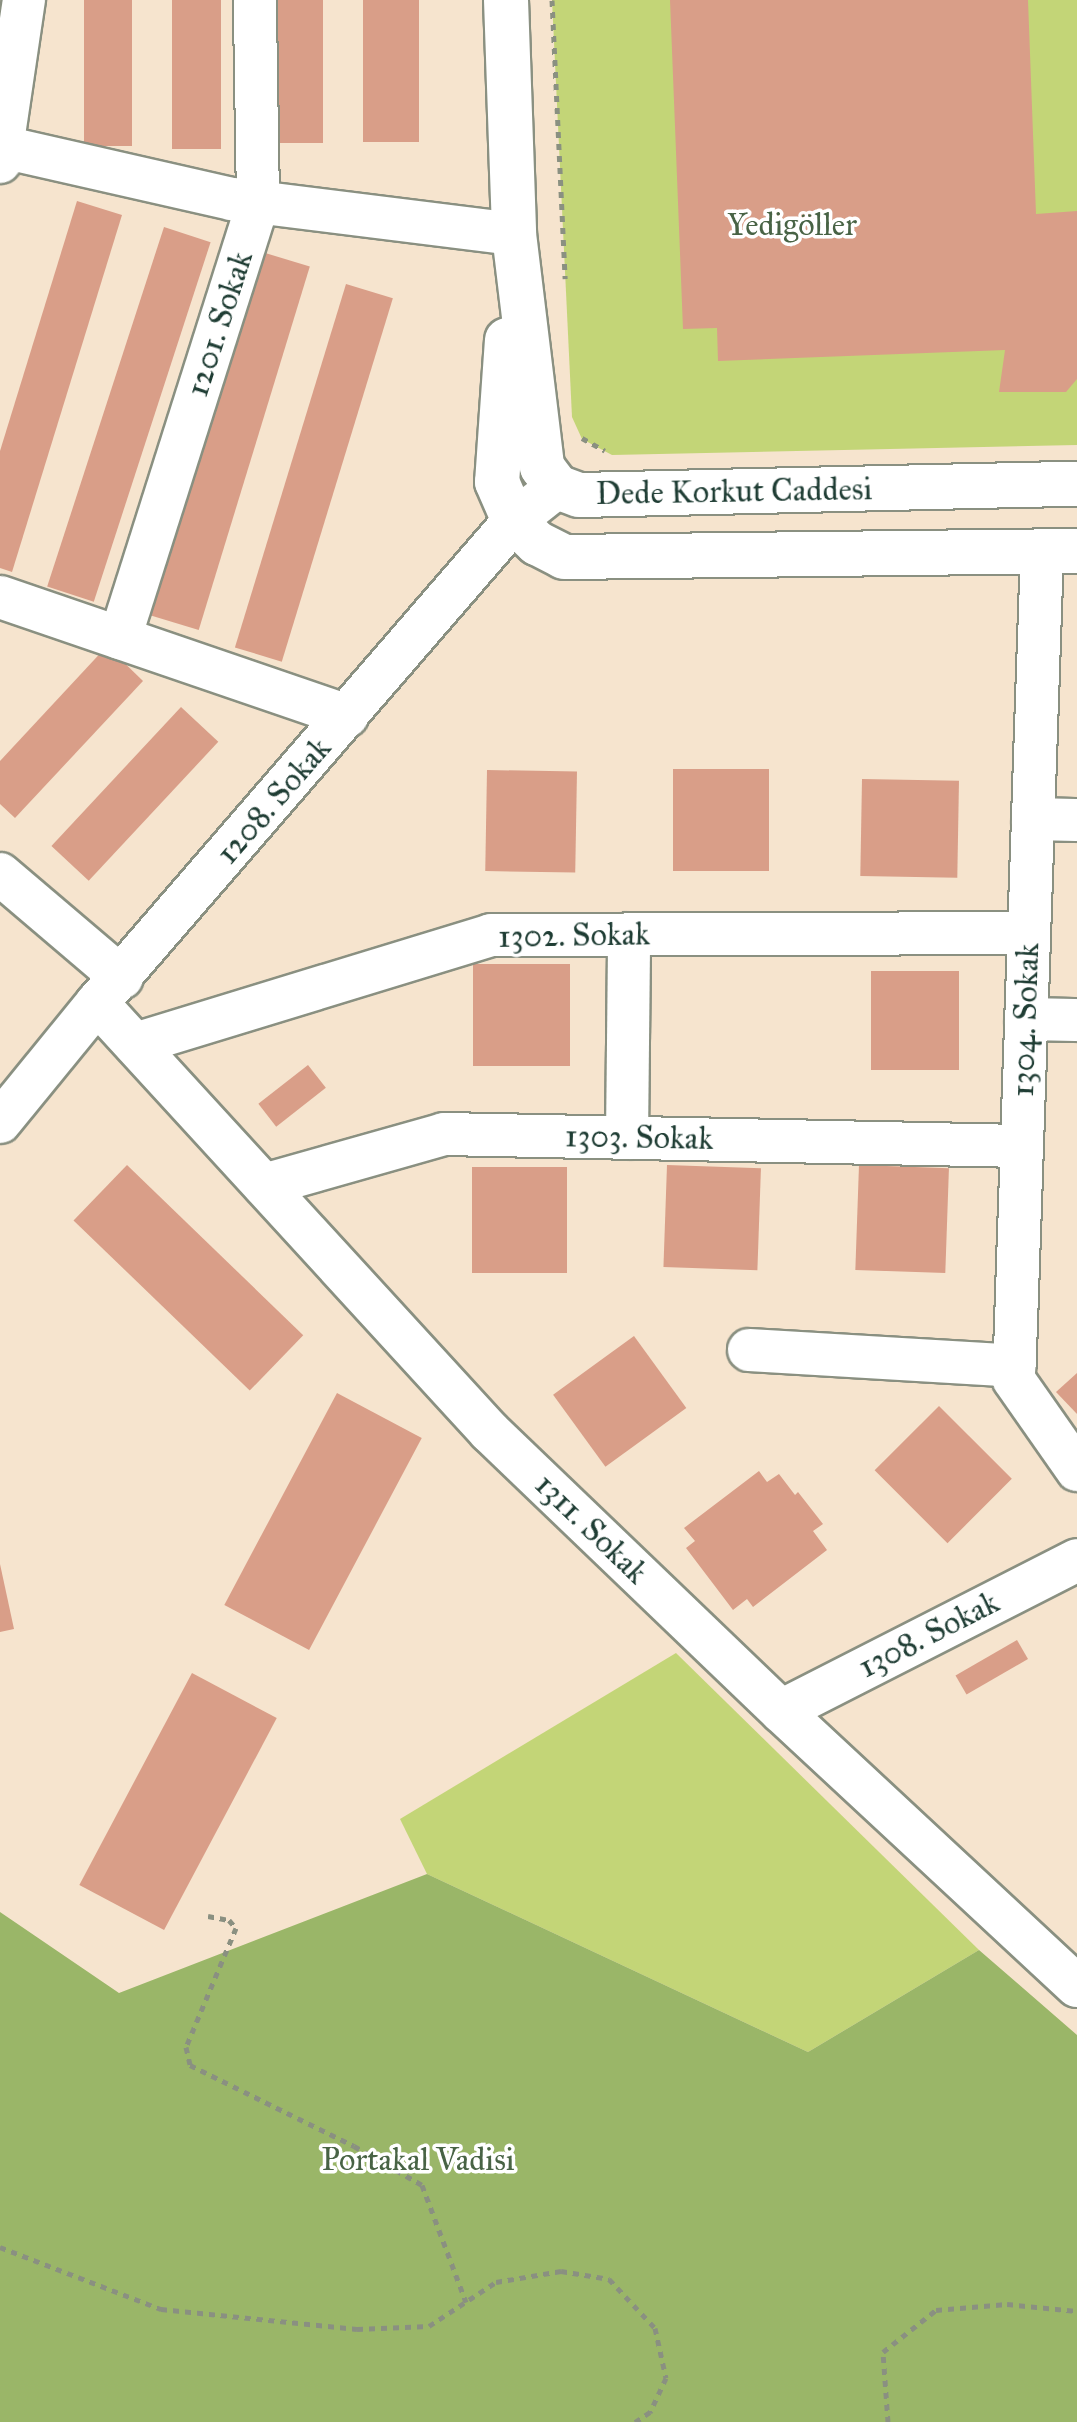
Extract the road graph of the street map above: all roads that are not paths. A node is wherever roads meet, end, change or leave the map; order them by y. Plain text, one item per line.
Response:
1 (24, 0) edge
2 (255, 0) edge
3 (506, 0) edge
4 (1, 154) edge
5 (258, 202) junction
6 (514, 234) junction
7 (1077, 484) edge
8 (557, 487) junction
9 (514, 521) junction
10 (1060, 551) edge
11 (0, 597) edge
12 (120, 638) junction
13 (347, 716) junction
14 (1033, 819) junction
15 (1077, 820) edge
16 (0, 874) edge
17 (1029, 933) junction
18 (629, 934) junction
19 (110, 990) junction
20 (1026, 1019) junction
21 (1077, 1020) edge
22 (135, 1044) junction
23 (0, 1122) edge
24 (627, 1138) junction
25 (1022, 1146) junction
26 (264, 1185) junction
27 (749, 1350) dead end
28 (1015, 1366) junction
29 (1077, 1470) edge
30 (1077, 1560) edge
31 (781, 1711) junction
32 (1077, 1986) edge

1 - 4 street
2 - 5 street, 1201. Sokak
3 - 6 main road
4 - 5 street
5 - 6 street
5 - 12 street, 1201. Sokak
6 - 8 main road, Dede Korkut Caddesi
6 - 9 main road
7 - 8 main road, Dede Korkut Caddesi
8 - 9 street, 1208. Sokak
9 - 10 main road, Dede Korkut Caddesi
9 - 13 street, 1208. Sokak
10 - 14 street, 1304. Sokak
11 - 12 street
12 - 13 street
13 - 19 street, 1208. Sokak
14 - 15 street
14 - 17 street, 1304. Sokak
16 - 19 street, 1311. Sokak
17 - 18 street, 1302. Sokak
17 - 20 street, 1304. Sokak
18 - 22 street, 1302. Sokak
18 - 24 street
19 - 22 street, 1311. Sokak
19 - 23 street, 1208. Sokak
20 - 21 street
20 - 25 street, 1304. Sokak
22 - 26 street, 1311. Sokak
24 - 25 street, 1303. Sokak
24 - 26 street, 1303. Sokak
25 - 28 street, 1304. Sokak
26 - 31 street, 1311. Sokak
27 - 28 street
28 - 29 street, 1304. Sokak
30 - 31 street, 1308. Sokak
31 - 32 street, 1311. Sokak

